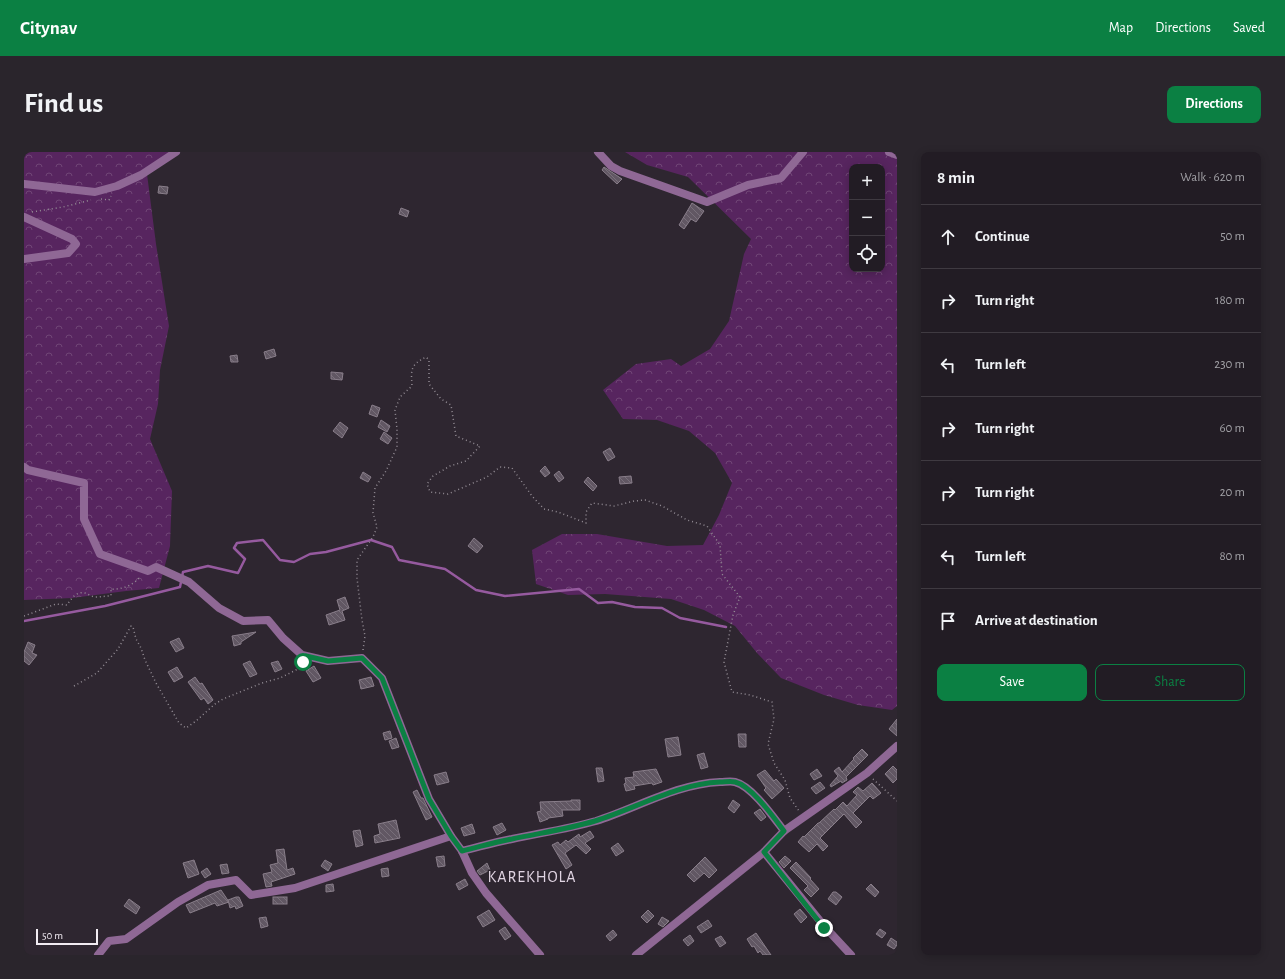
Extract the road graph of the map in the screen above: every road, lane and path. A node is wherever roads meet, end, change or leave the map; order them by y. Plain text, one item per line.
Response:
1 (176, 152) edge
2 (598, 152) edge
3 (803, 152) edge
4 (889, 152) edge
5 (897, 155) edge
6 (24, 184) edge
7 (116, 186) junction
8 (94, 199) dead end
9 (101, 200) dead end
10 (27, 214) edge
11 (24, 259) edge
12 (24, 467) edge
13 (148, 571) junction
14 (24, 616) edge
15 (306, 656) junction
16 (362, 658) junction
17 (74, 686) dead end
18 (897, 746) edge
19 (867, 773) junction
20 (897, 800) edge
21 (803, 818) junction
22 (784, 831) junction
23 (451, 836) junction
24 (462, 851) junction
25 (764, 852) junction
26 (98, 955) edge
27 (540, 955) edge
28 (636, 955) edge
29 (851, 955) edge

1 - 7 street
2 - 3 street
4 - 5 street
6 - 7 street
7 - 9 path
8 - 10 path
10 - 11 street
12 - 13 street
13 - 14 path
13 - 15 street
15 - 16 street
15 - 17 path
16 - 21 path
16 - 23 street
18 - 19 street
19 - 20 path
19 - 21 street
21 - 22 street
22 - 24 street
22 - 25 street
23 - 24 street
23 - 26 street
24 - 27 street
25 - 28 street
25 - 29 street

